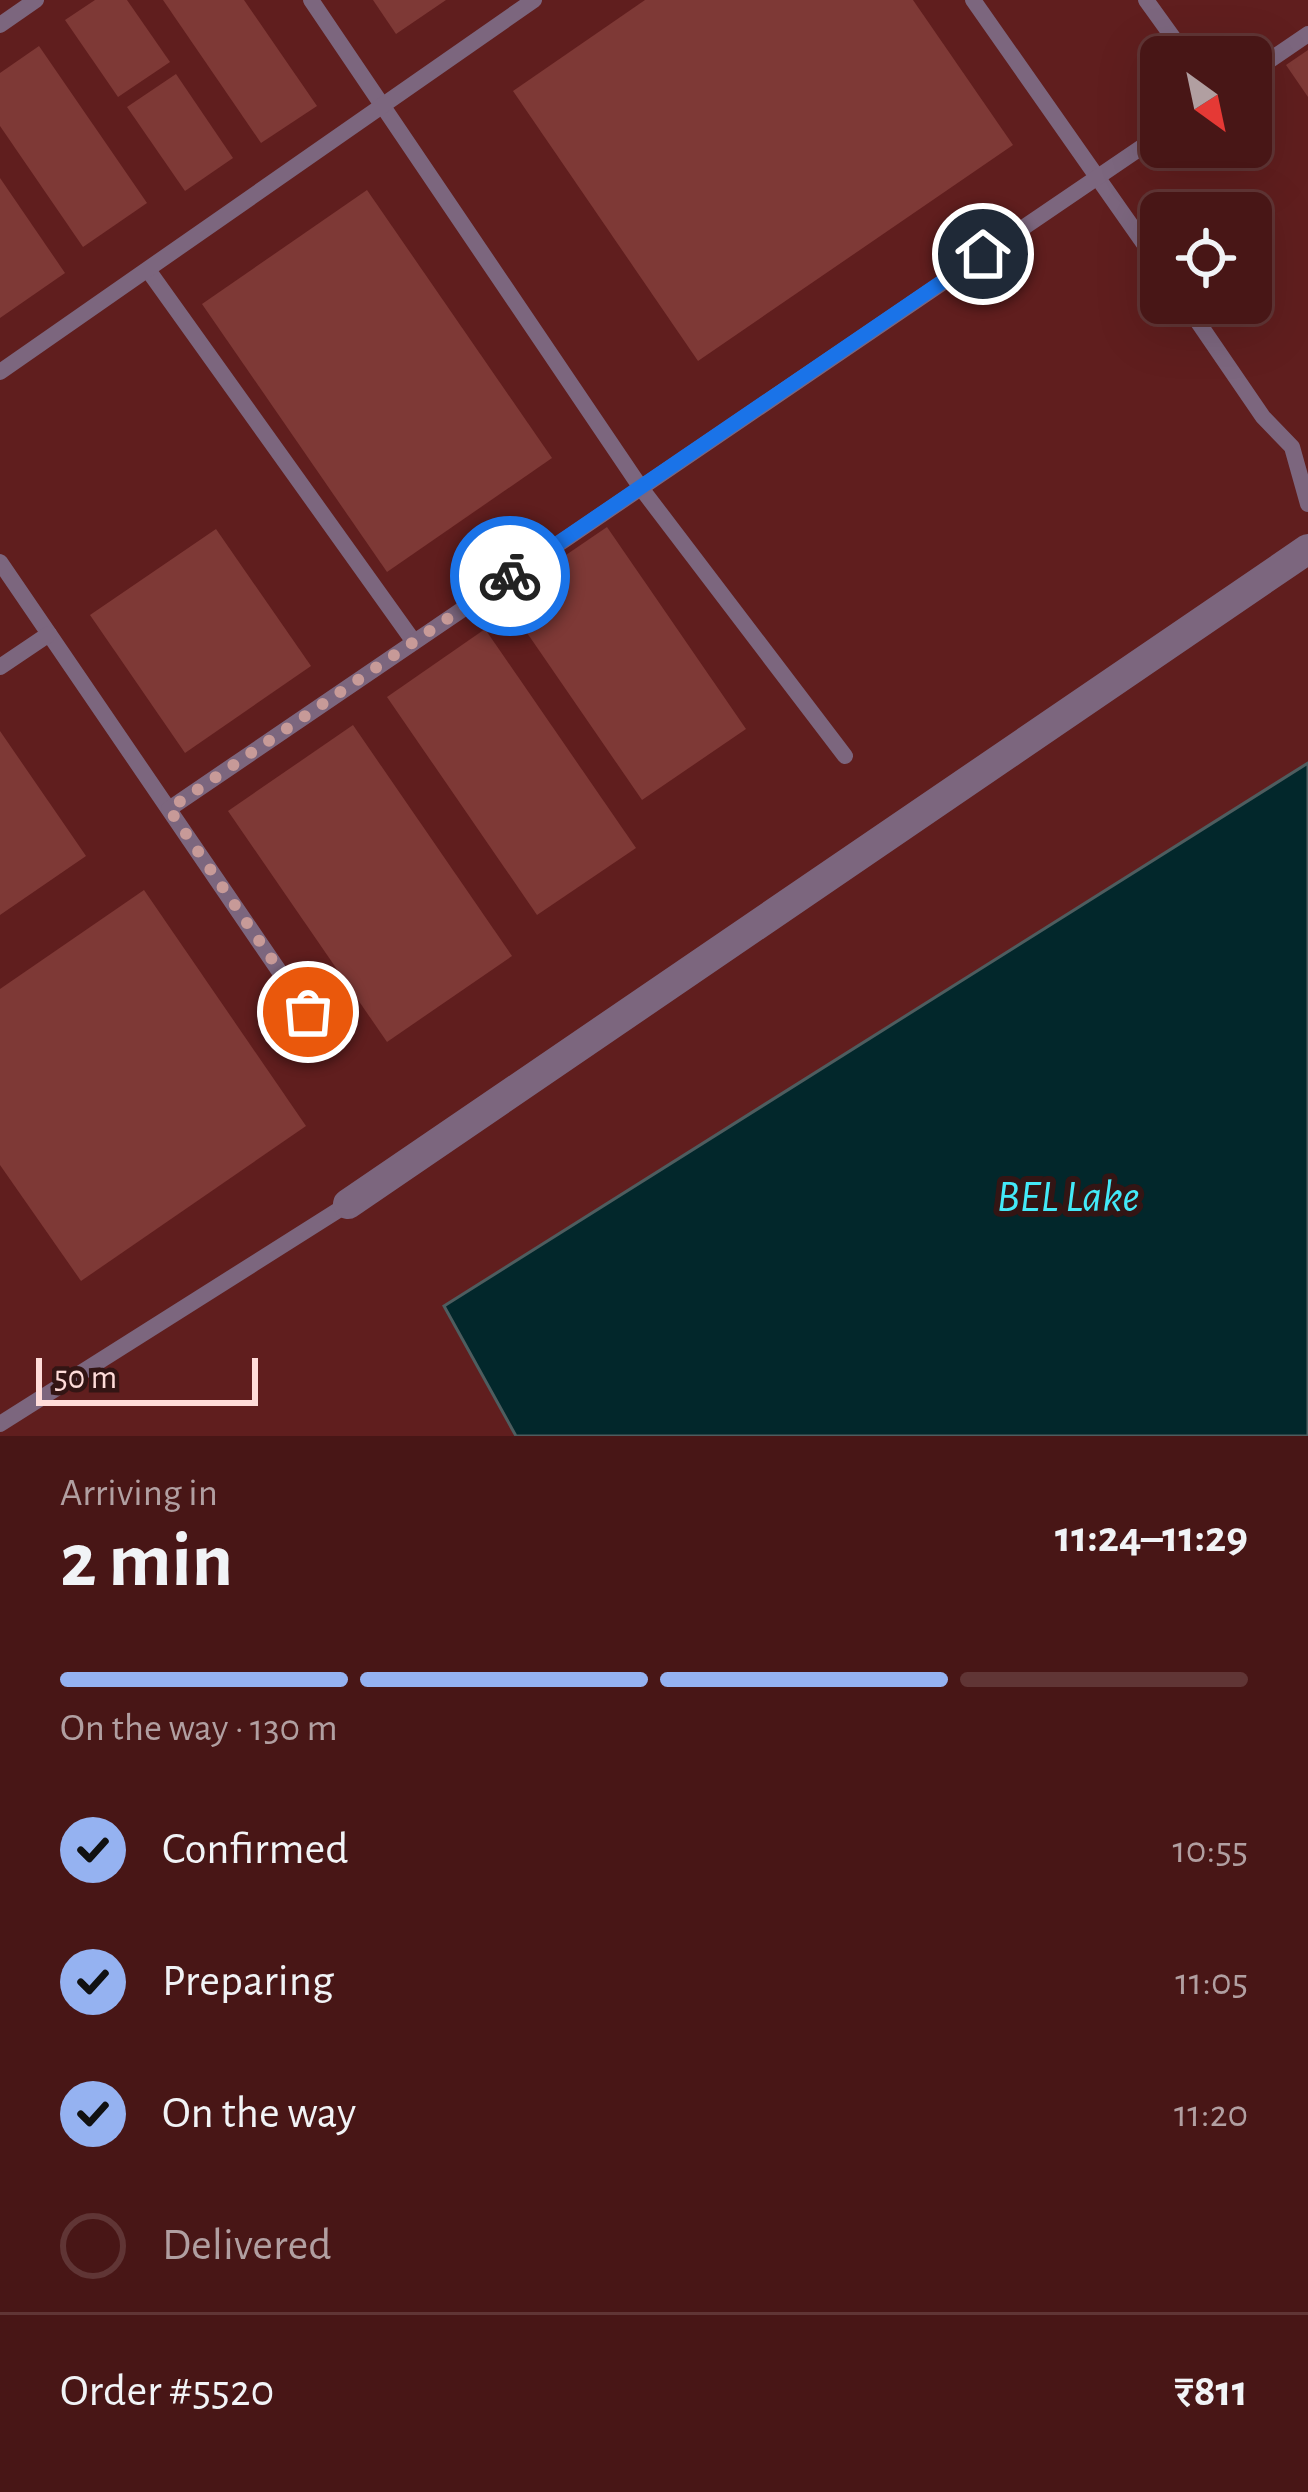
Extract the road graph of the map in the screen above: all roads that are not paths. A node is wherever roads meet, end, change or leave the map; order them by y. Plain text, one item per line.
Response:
1 (36, 0) edge
2 (311, 0) edge
3 (534, 0) edge
4 (973, 0) edge
5 (1147, 0) edge
6 (0, 25) edge
7 (1308, 34) edge
8 (1172, 36) edge
9 (1272, 59) edge
10 (383, 106) junction
11 (1140, 148) edge
12 (1098, 177) junction
13 (1140, 238) edge
14 (148, 270) junction
15 (1199, 324) edge
16 (0, 372) edge
17 (641, 488) junction
18 (1308, 504) edge
19 (1308, 549) edge
20 (0, 562) edge
21 (49, 634) junction
22 (414, 642) junction
23 (0, 667) edge
24 (845, 756) dead end
25 (169, 809) junction
26 (308, 1012) dead end
27 (348, 1204) joint
28 (0, 1424) edge

1 - 6 lane
2 - 10 lane
3 - 10 lane
4 - 12 lane
5 - 8 lane
7 - 9 lane
10 - 14 lane
10 - 17 lane
11 - 12 lane
12 - 13 lane
12 - 17 lane
14 - 16 lane
14 - 22 lane
15 - 18 lane
17 - 22 lane
17 - 24 lane
19 - 27 street
20 - 21 lane
21 - 23 lane
21 - 25 lane
22 - 25 lane
25 - 26 lane
27 - 28 lane

